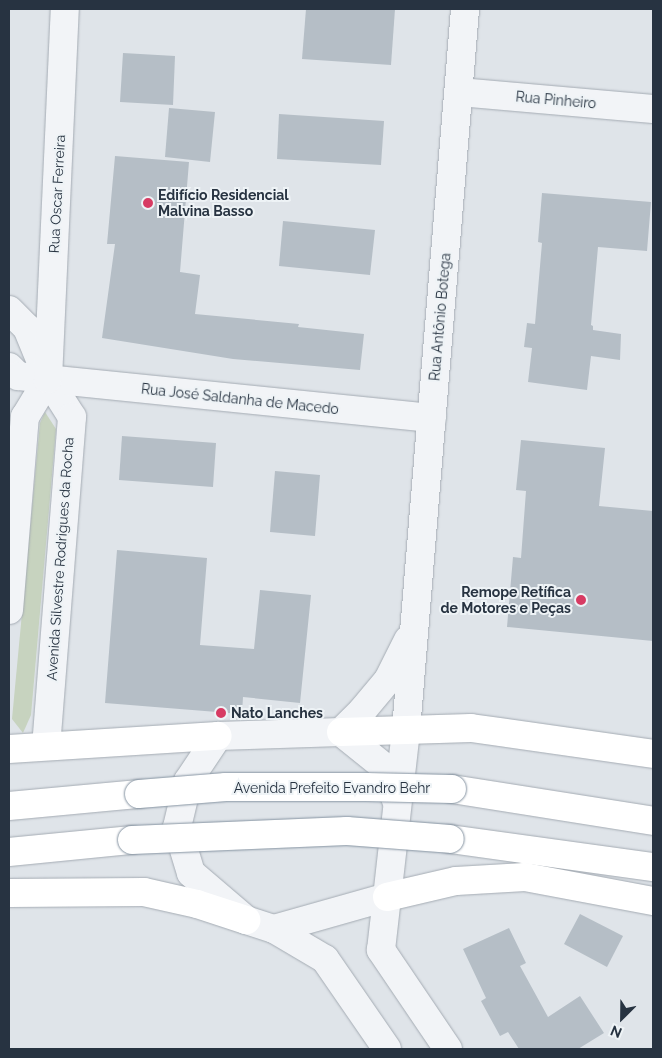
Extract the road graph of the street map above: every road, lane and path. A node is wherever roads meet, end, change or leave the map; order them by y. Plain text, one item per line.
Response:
1 (65, 9) edge
2 (466, 9) edge
3 (459, 92) junction
4 (653, 108) edge
5 (9, 310) edge
6 (9, 367) edge
7 (48, 379) junction
8 (432, 418) junction
9 (9, 610) edge
10 (415, 625) junction
11 (406, 730) junction
12 (341, 732) junction
13 (218, 736) junction
14 (46, 745) junction
15 (9, 749) edge
16 (653, 754) edge
17 (398, 803) junction
18 (9, 806) edge
19 (653, 821) edge
20 (9, 852) edge
21 (653, 868) edge
22 (9, 893) edge
23 (387, 897) junction
24 (653, 901) edge
25 (246, 920) junction
26 (274, 929) junction
27 (387, 1049) edge
28 (448, 1049) edge

1 - 7 street, Rua Oscar Ferreira
2 - 3 street, Rua Antônio Botega
3 - 4 street, Rua Pinheiro
3 - 8 street, Rua Antônio Botega
5 - 7 street, Avenida Silvestre Rodrigues da Rocha
6 - 7 street
7 - 8 street, Rua José Saldanha de Macedo
7 - 9 street
7 - 14 street, Avenida Silvestre Rodrigues da Rocha
8 - 10 street, Rua Antônio Botega
10 - 11 street, Rua Antônio Botega
10 - 12 street, Rua Antônio Botega
11 - 12 highway
11 - 16 highway
11 - 17 street, Rua Antônio Botega
12 - 13 street
12 - 17 street
13 - 14 highway
13 - 25 street
14 - 15 highway
17 - 23 street, Rua Antônio Botega
18 - 19 highway, Avenida Prefeito Evandro Behr, bridge
20 - 21 highway, bridge
22 - 25 highway
23 - 24 highway
23 - 26 street
23 - 28 street, Rua Antônio Botega
25 - 26 street
26 - 27 street

